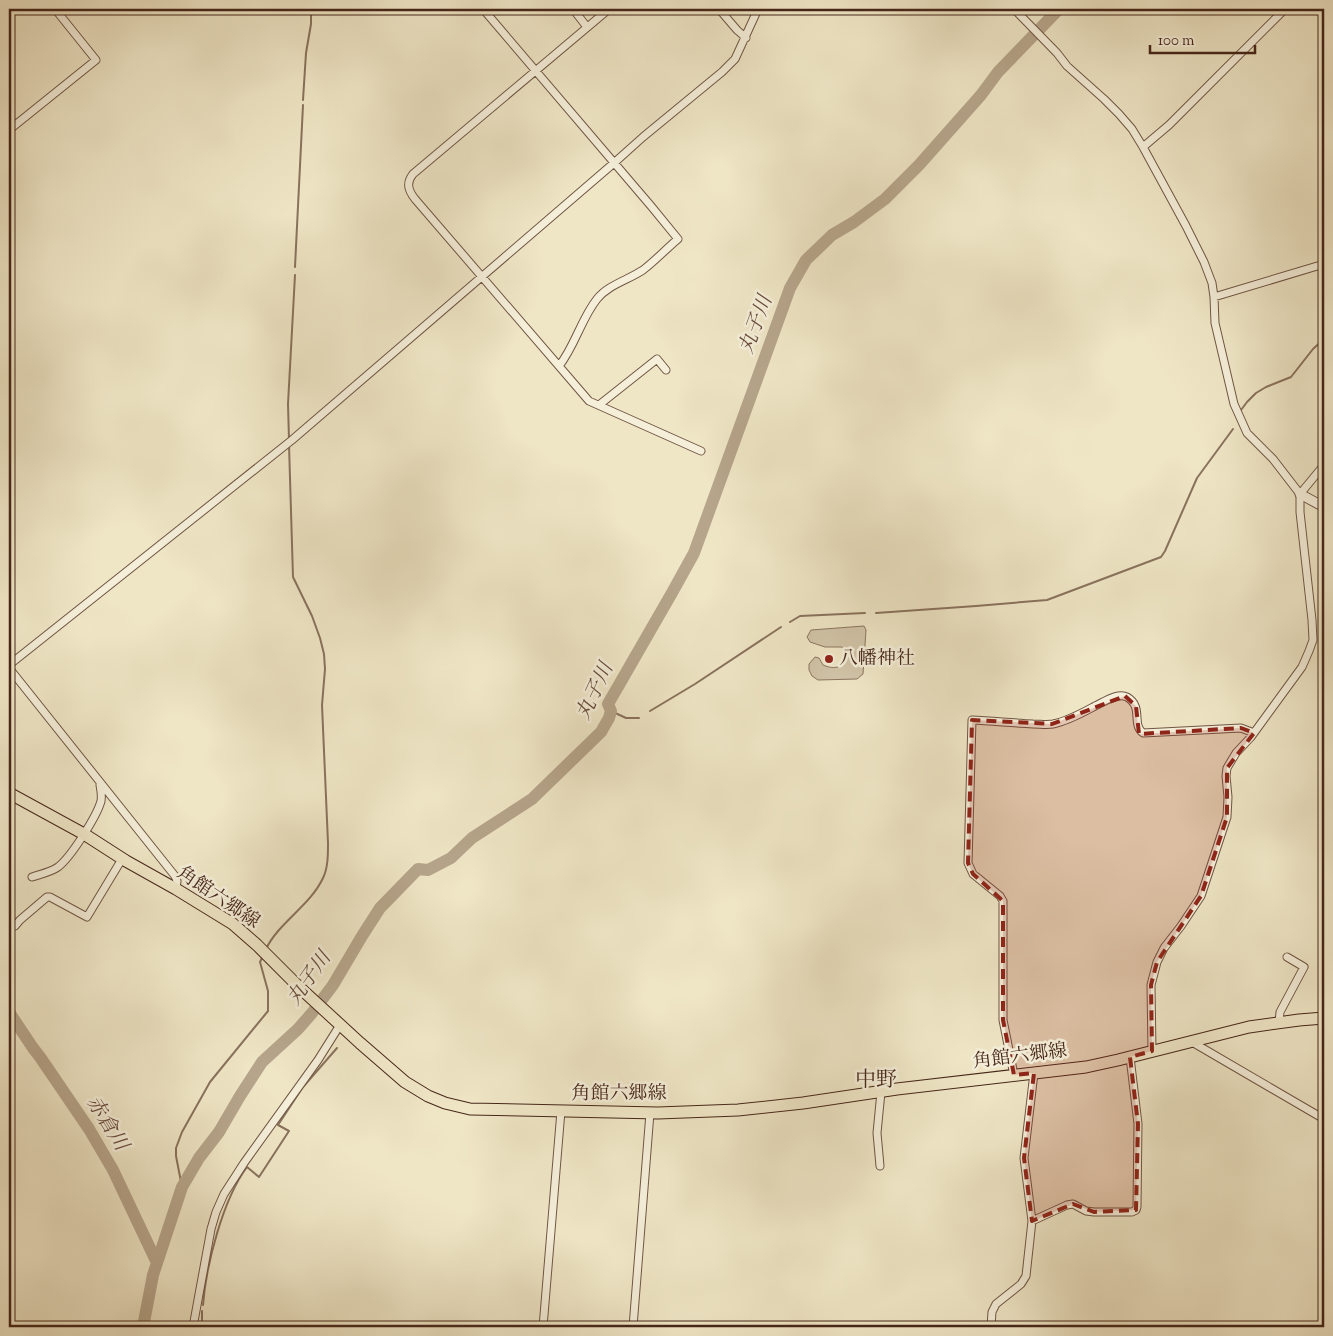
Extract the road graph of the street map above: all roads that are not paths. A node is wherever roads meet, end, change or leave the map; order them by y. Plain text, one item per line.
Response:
1 (55, 9) edge
2 (483, 9) edge
3 (573, 9) edge
4 (609, 9) edge
5 (719, 9) edge
6 (758, 9) edge
7 (1285, 9) edge
8 (1015, 11) edge
9 (587, 26) junction
10 (746, 38) junction
11 (534, 70) junction
12 (9, 130) edge
13 (1143, 147) junction
14 (614, 163) junction
15 (1324, 264) edge
16 (482, 277) junction
17 (1214, 297) junction
18 (559, 366) junction
19 (666, 370) dead end
20 (599, 405) junction
21 (701, 451) dead end
22 (1324, 465) edge
23 (1300, 494) junction
24 (1324, 508) edge
25 (9, 667) edge
26 (1254, 733) junction
27 (99, 782) junction
28 (9, 793) edge
29 (84, 834) junction
30 (122, 858) junction
31 (32, 877) dead end
32 (176, 889) junction
33 (15, 926) dead end
34 (1287, 957) dead end
35 (1324, 1018) edge
36 (1279, 1023) junction
37 (340, 1025) junction
38 (1192, 1041) junction
39 (1152, 1052) junction
40 (1130, 1057) junction
41 (1034, 1073) junction
42 (1014, 1075) junction
43 (881, 1092) junction
44 (561, 1111) junction
45 (650, 1112) junction
46 (1324, 1119) edge
47 (880, 1166) dead end
48 (1032, 1221) junction
49 (193, 1327) edge
50 (543, 1327) edge
51 (633, 1327) edge
52 (991, 1327) edge

1 - 12 street
2 - 11 street
3 - 9 street
4 - 9 street
5 - 10 street
6 - 10 street
7 - 13 street
8 - 13 street
9 - 11 street
10 - 14 street
11 - 14 street
11 - 16 street
13 - 17 street
14 - 16 street
14 - 18 street
15 - 17 street
16 - 18 street
16 - 25 street
17 - 23 street
18 - 20 street
19 - 20 street
20 - 21 street
22 - 23 street
23 - 24 street
23 - 26 street
25 - 27 street
26 - 39 street
26 - 42 street
27 - 29 street
27 - 32 street
28 - 29 main road, 角館六郷線
29 - 30 main road, 角館六郷線
29 - 31 street
30 - 32 main road, 角館六郷線
30 - 33 street
32 - 37 main road, 角館六郷線
34 - 36 street
35 - 36 main road, 角館六郷線
36 - 38 main road, 角館六郷線
37 - 44 main road, 角館六郷線
37 - 49 street
38 - 39 main road, 角館六郷線
38 - 46 street
39 - 40 main road, 角館六郷線
40 - 41 main road, 角館六郷線
40 - 48 street
41 - 42 main road, 角館六郷線
41 - 48 street
42 - 43 main road, 角館六郷線
43 - 45 main road, 角館六郷線
43 - 47 street
44 - 45 main road, 角館六郷線
44 - 50 street
45 - 51 street
48 - 52 street

